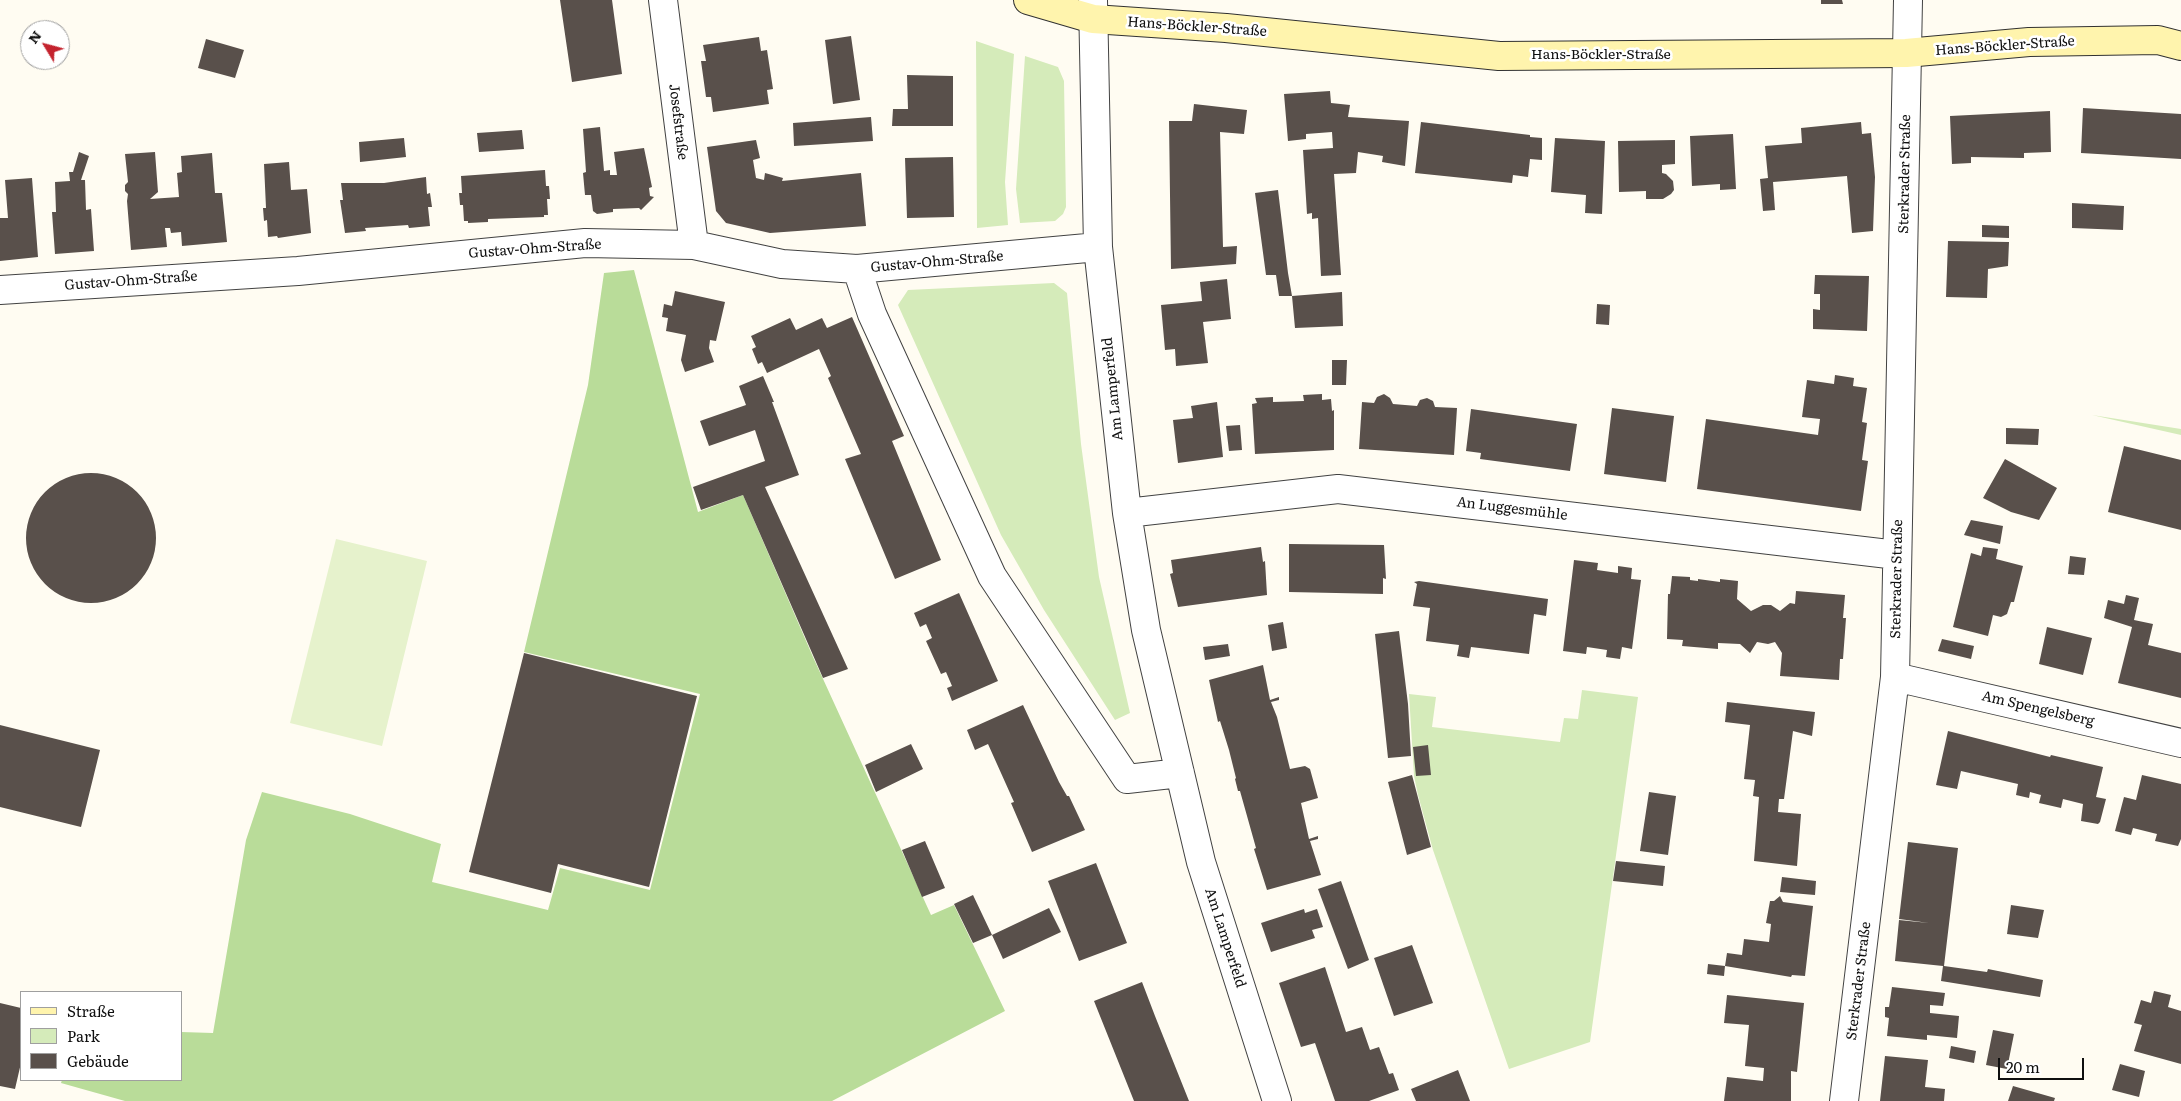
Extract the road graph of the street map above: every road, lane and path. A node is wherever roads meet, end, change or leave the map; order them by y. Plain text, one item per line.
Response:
1 (663, 0) edge
2 (1028, 0) edge
3 (1908, 0) edge
4 (1093, 10) edge
5 (2180, 45) edge
6 (1906, 53) junction
7 (694, 245) junction
8 (1098, 247) junction
9 (857, 270) junction
10 (0, 290) edge
11 (1127, 513) junction
12 (1897, 555) junction
13 (1895, 677) junction
14 (2181, 743) edge
15 (1180, 773) junction
16 (1277, 1101) edge
17 (1844, 1101) edge

1 - 7 street, Josefstraße
2 - 4 main road, Hans-Böckler-Straße
3 - 6 street, Sterkrader Straße
4 - 6 main road, Hans-Böckler-Straße
4 - 8 street, Am Lamperfeld
5 - 6 main road, Hans-Böckler-Straße
6 - 12 street, Sterkrader Straße
7 - 9 street, Gustav-Ohm-Straße
7 - 10 street, Gustav-Ohm-Straße
8 - 9 street, Gustav-Ohm-Straße
8 - 11 street, Am Lamperfeld
9 - 15 street
11 - 12 street, An Luggesmühle
11 - 15 street, Am Lamperfeld
12 - 13 street, Sterkrader Straße
13 - 14 street, Am Spengelsberg
13 - 17 street, Sterkrader Straße
15 - 16 street, Am Lamperfeld

